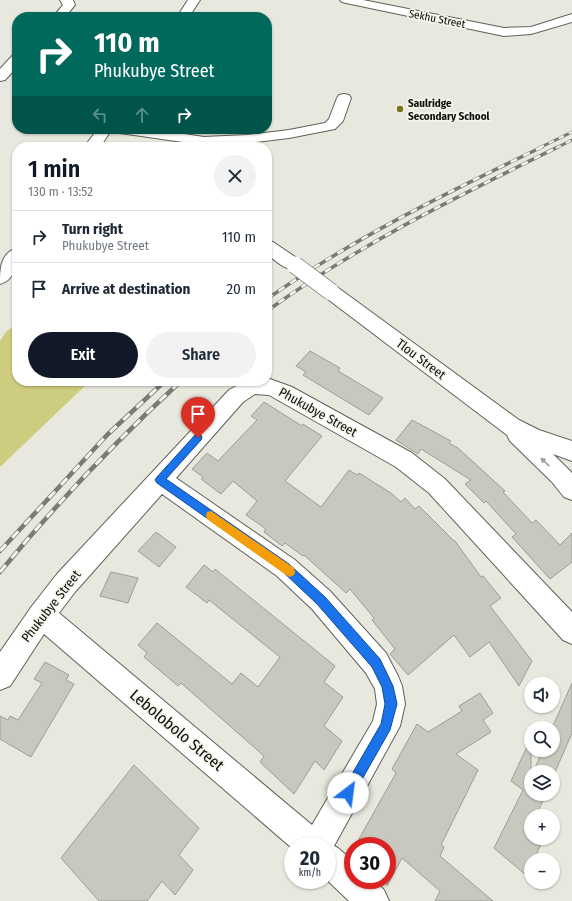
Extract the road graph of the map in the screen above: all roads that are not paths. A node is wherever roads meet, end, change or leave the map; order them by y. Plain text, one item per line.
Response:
1 (66, 0) edge
2 (194, 0) edge
3 (346, 0) edge
4 (63, 12) edge
5 (186, 12) edge
6 (572, 18) edge
7 (12, 65) edge
8 (1, 75) edge
9 (344, 98) dead end
10 (155, 134) edge
11 (272, 249) edge
12 (12, 261) edge
13 (0, 278) edge
14 (252, 386) edge
15 (270, 386) edge
16 (511, 426) junction
17 (572, 451) edge
18 (160, 480) junction
19 (572, 490) edge
20 (41, 615) junction
21 (572, 631) edge
22 (0, 676) edge
23 (302, 837) edge
24 (322, 837) edge
25 (336, 867) edge
26 (373, 901) edge

1 - 4 street
2 - 5 street
3 - 6 street, Sekhu Street
7 - 8 street
9 - 10 street
11 - 16 street, Tlou Street, bridge
12 - 13 street
14 - 18 street, Phukubye Street
15 - 21 street, Phukubye Street
16 - 17 street
19 -> 16 street
18 - 20 street, Phukubye Street
18 - 24 street
20 - 22 street, Phukubye Street
20 - 23 street, Lebolobolo Street
25 - 26 street

